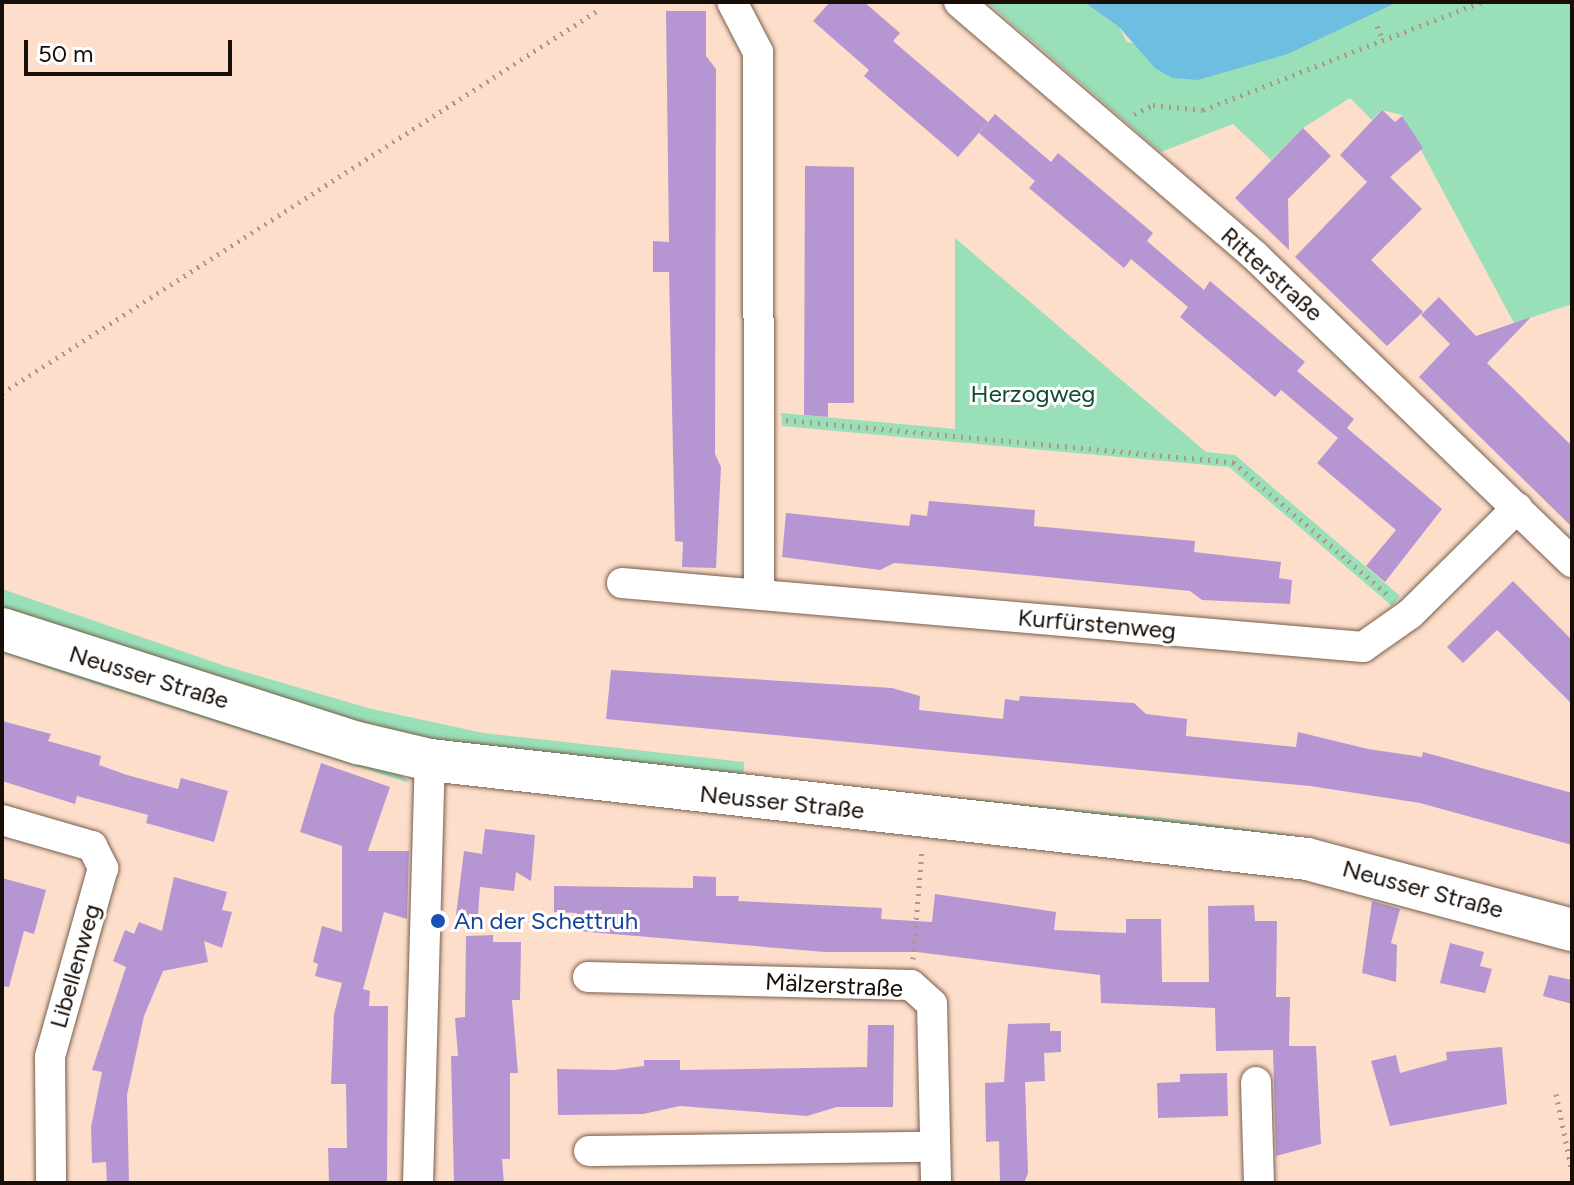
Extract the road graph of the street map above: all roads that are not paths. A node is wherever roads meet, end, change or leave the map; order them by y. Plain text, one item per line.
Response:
1 (732, 2) edge
2 (959, 2) edge
3 (1517, 508) junction
4 (1572, 562) edge
5 (622, 583) dead end
6 (759, 594) junction
7 (2, 629) edge
8 (430, 760) junction
9 (2, 820) edge
10 (1572, 930) edge
11 (588, 977) dead end
12 (1256, 1082) dead end
13 (935, 1147) junction
14 (589, 1151) dead end
15 (51, 1183) edge
16 (418, 1183) edge
17 (936, 1183) edge
18 (1259, 1183) edge

1 - 6 street
2 - 3 street, Ritterstraße
3 - 4 street, Ritterstraße
3 - 6 street, Kurfürstenweg
5 - 6 street, Kurfürstenweg
7 - 8 street, Neusser Straße
8 - 10 street, Neusser Straße
8 - 16 street
9 - 15 street, Libellenweg
11 - 13 street, Mälzerstraße
12 - 18 street
13 - 14 street
13 - 17 street, Mälzerstraße

